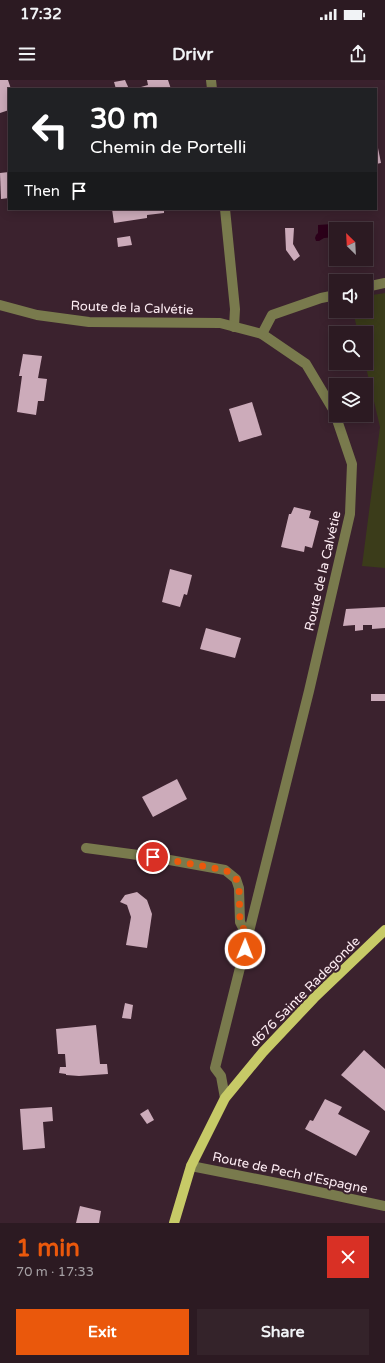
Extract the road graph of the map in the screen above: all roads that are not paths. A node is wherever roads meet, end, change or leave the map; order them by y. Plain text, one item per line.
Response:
1 (225, 210) edge
2 (385, 282) edge
3 (373, 285) edge
4 (329, 296) edge
5 (0, 306) edge
6 (234, 327) junction
7 (262, 334) junction
8 (86, 848) dead end
9 (385, 930) edge
10 (248, 934) junction
11 (225, 1098) junction
12 (191, 1166) junction
13 (385, 1206) edge
14 (174, 1223) edge

1 - 6 street
2 - 3 street
4 - 7 street
5 - 6 street, Route de la Calvétie
6 - 7 street, Route de la Calvétie
7 - 10 street, Route de la Calvétie
8 - 10 street
9 - 11 main road, d676 Sainte Radegonde
10 - 11 street, Route de la Calvétie
11 - 12 main road, d676 Sainte Radegonde
12 - 13 street, Route de Pech d'Espagne
12 - 14 main road, d676 Sainte Radegonde

